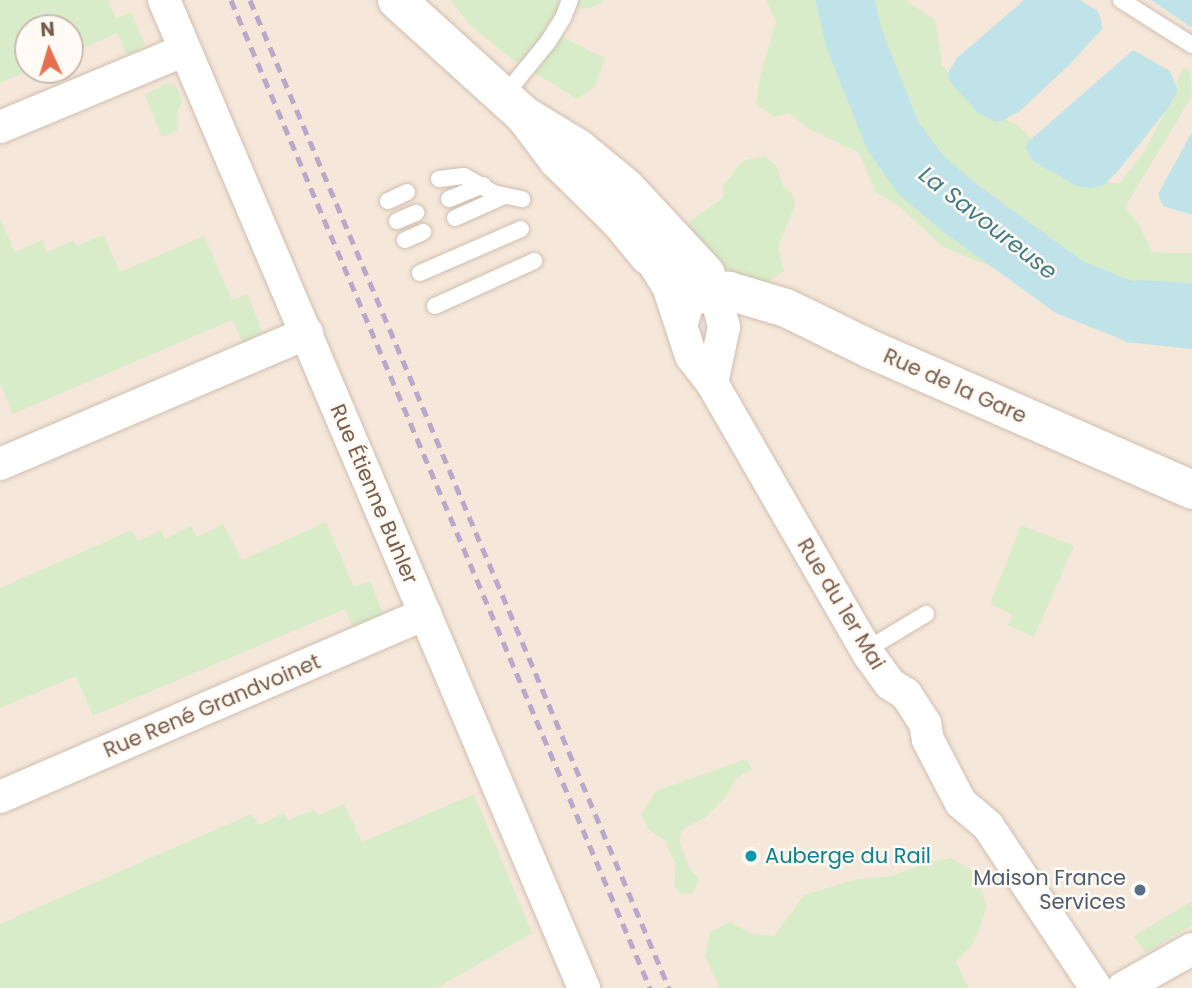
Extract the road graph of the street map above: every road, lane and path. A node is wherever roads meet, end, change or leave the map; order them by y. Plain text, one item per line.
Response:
1 (164, 0) edge
2 (397, 0) edge
3 (570, 0) edge
4 (1121, 0) edge
5 (1192, 45) edge
6 (185, 50) junction
7 (514, 106) junction
8 (0, 127) edge
9 (439, 179) dead end
10 (483, 185) junction
11 (407, 192) dead end
12 (502, 197) junction
13 (522, 199) dead end
14 (449, 200) dead end
15 (388, 201) dead end
16 (416, 213) dead end
17 (455, 218) dead end
18 (397, 221) dead end
19 (521, 229) dead end
20 (423, 232) dead end
21 (405, 240) dead end
22 (649, 256) junction
23 (534, 261) dead end
24 (420, 272) dead end
25 (715, 292) junction
26 (435, 306) dead end
27 (682, 323) junction
28 (307, 333) junction
29 (712, 383) junction
30 (0, 464) edge
31 (1192, 490) edge
32 (425, 614) junction
33 (926, 614) dead end
34 (866, 650) junction
35 (0, 797) edge
36 (1192, 949) edge
37 (584, 988) edge
38 (1096, 988) edge
39 (1123, 988) edge

1 - 6 street, Rue Étienne Buhler
2 - 7 street, Rue de la Gare
3 - 7 lane
4 - 5 lane
6 - 8 street
6 - 28 street, Rue Étienne Buhler
7 - 22 street, Rue de la Gare
7 - 25 street, Rue de la Gare
9 - 10 lane
10 - 12 lane
10 - 14 lane
11 - 15 lane
12 - 13 lane
12 - 17 lane
16 - 18 lane
19 - 24 lane
20 - 21 lane
22 - 25 street, Rue de la Gare
22 - 27 street, Rue du 1er Mai
23 - 26 lane
25 - 27 street
25 - 29 street
25 - 31 street, Rue de la Gare
27 - 29 street, Rue du 1er Mai
28 - 30 street
28 - 32 street, Rue Étienne Buhler
29 - 34 street, Rue du 1er Mai
32 - 35 street, Rue René Grandvoinet
32 - 37 street, Rue Étienne Buhler
33 - 34 lane
34 - 38 street, Rue du 1er Mai
36 - 39 street

